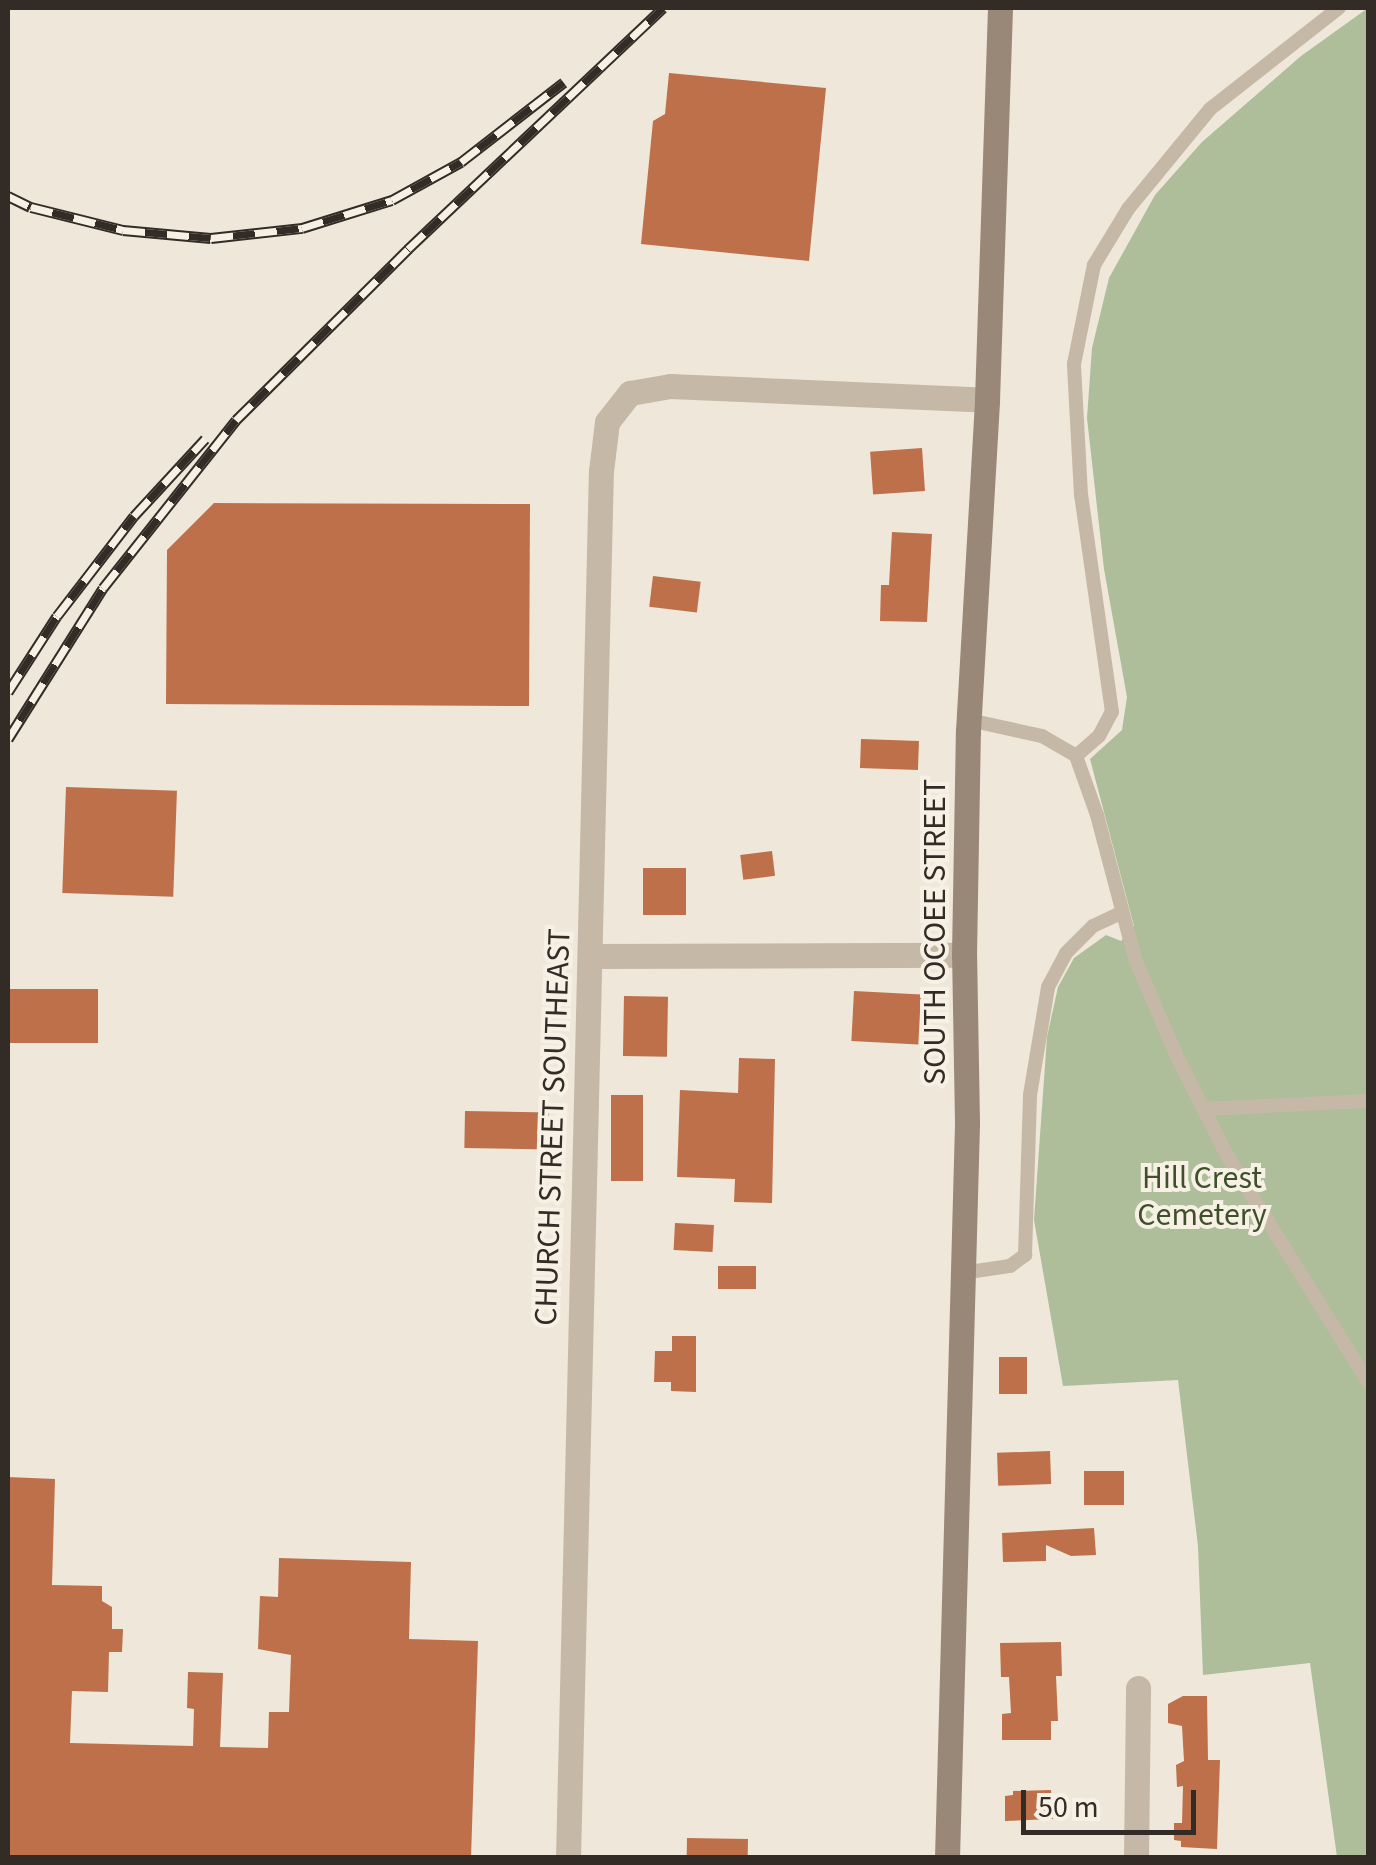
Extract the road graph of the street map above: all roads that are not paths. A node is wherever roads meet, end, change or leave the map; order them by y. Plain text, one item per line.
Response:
1 (1000, 8) edge
2 (1339, 8) edge
3 (987, 400) junction
4 (969, 720) junction
5 (1076, 756) junction
6 (1120, 913) junction
7 (964, 955) junction
8 (590, 956) junction
9 (1368, 1101) edge
10 (1203, 1109) junction
11 (962, 1274) junction
12 (1368, 1382) edge
13 (1138, 1688) dead end
14 (568, 1858) edge
15 (946, 1858) edge
16 (1136, 1858) edge

1 - 3 street, SOUTH OCOEE STREET
2 - 5 lane
3 - 4 street, SOUTH OCOEE STREET
3 - 8 street, CHURCH STREET SOUTHEAST
4 - 5 lane
4 - 7 street, SOUTH OCOEE STREET
5 - 6 lane
6 - 10 lane
6 - 11 lane
7 - 8 street
7 - 11 street, SOUTH OCOEE STREET
8 - 14 street, CHURCH STREET SOUTHEAST
9 - 10 lane
10 - 12 lane
11 - 15 street, SOUTH OCOEE STREET
13 - 16 street

